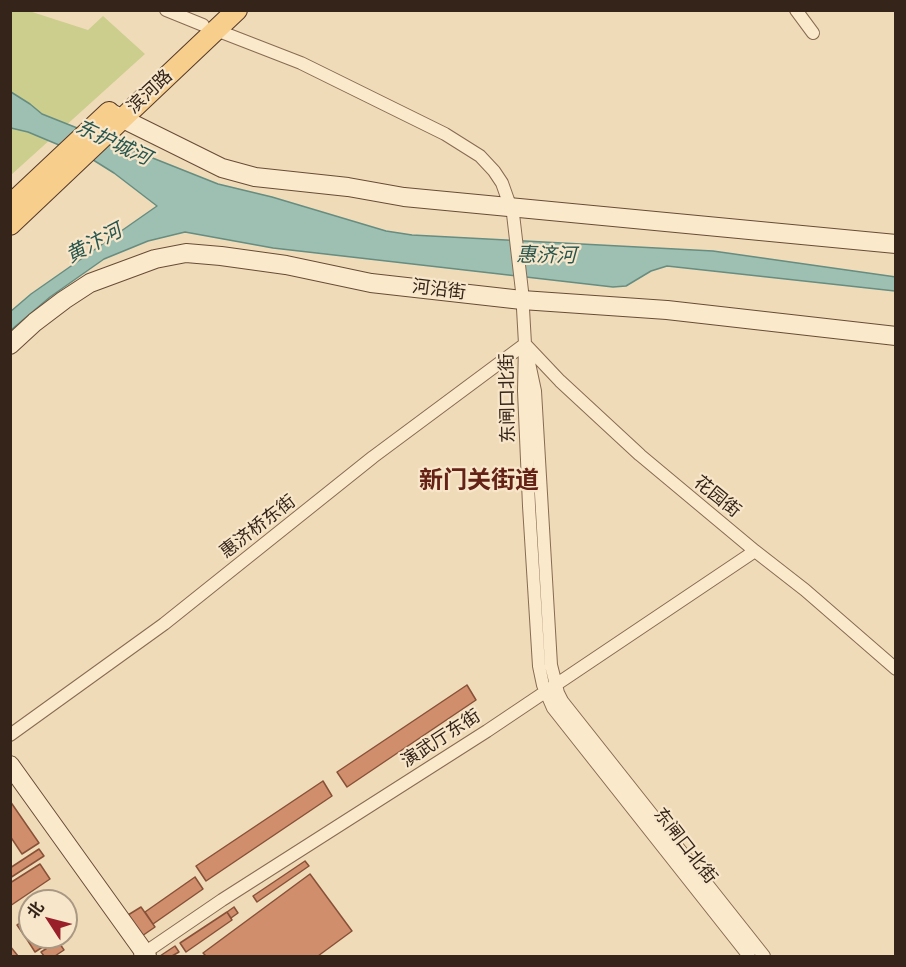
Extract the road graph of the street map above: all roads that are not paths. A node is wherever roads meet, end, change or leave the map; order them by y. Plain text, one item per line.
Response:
1 (166, 10) edge
2 (219, 10) edge
3 (237, 10) edge
4 (796, 10) edge
5 (209, 28) junction
6 (813, 33) dead end
7 (108, 122) junction
8 (71, 157) junction
9 (10, 205) edge
10 (511, 207) junction
11 (10, 225) edge
12 (896, 244) edge
13 (522, 296) junction
14 (896, 336) edge
15 (525, 344) junction
16 (10, 345) edge
17 (755, 551) junction
18 (896, 669) edge
19 (551, 688) junction
20 (10, 735) edge
21 (10, 765) edge
22 (144, 955) edge
23 (749, 957) edge
24 (764, 957) edge

1 - 5 street, 东闸口北街
2 - 5 main road, 滨河路
3 - 5 main road, 滨河路
4 - 6 street
5 - 7 main road, 滨河路
5 - 10 street, 东闸口北街
7 - 8 main road, 滨河路
7 - 10 street
8 - 9 main road, 滨河路
8 - 11 main road, 滨河路
10 - 12 street
10 - 13 street, 东闸口北街
13 - 14 street, 河沿街
13 - 15 street, 东闸口北街
13 - 16 street, 河沿街
15 - 17 street, 花园街
15 - 19 street, 东闸口北街
15 - 20 street, 惠济桥东街
17 - 18 street, 花园街
17 - 19 street, 演武厅东街
19 - 22 street, 演武厅东街
19 - 23 street, 东闸口北街
19 - 24 street, 东闸口北街
21 - 22 street

